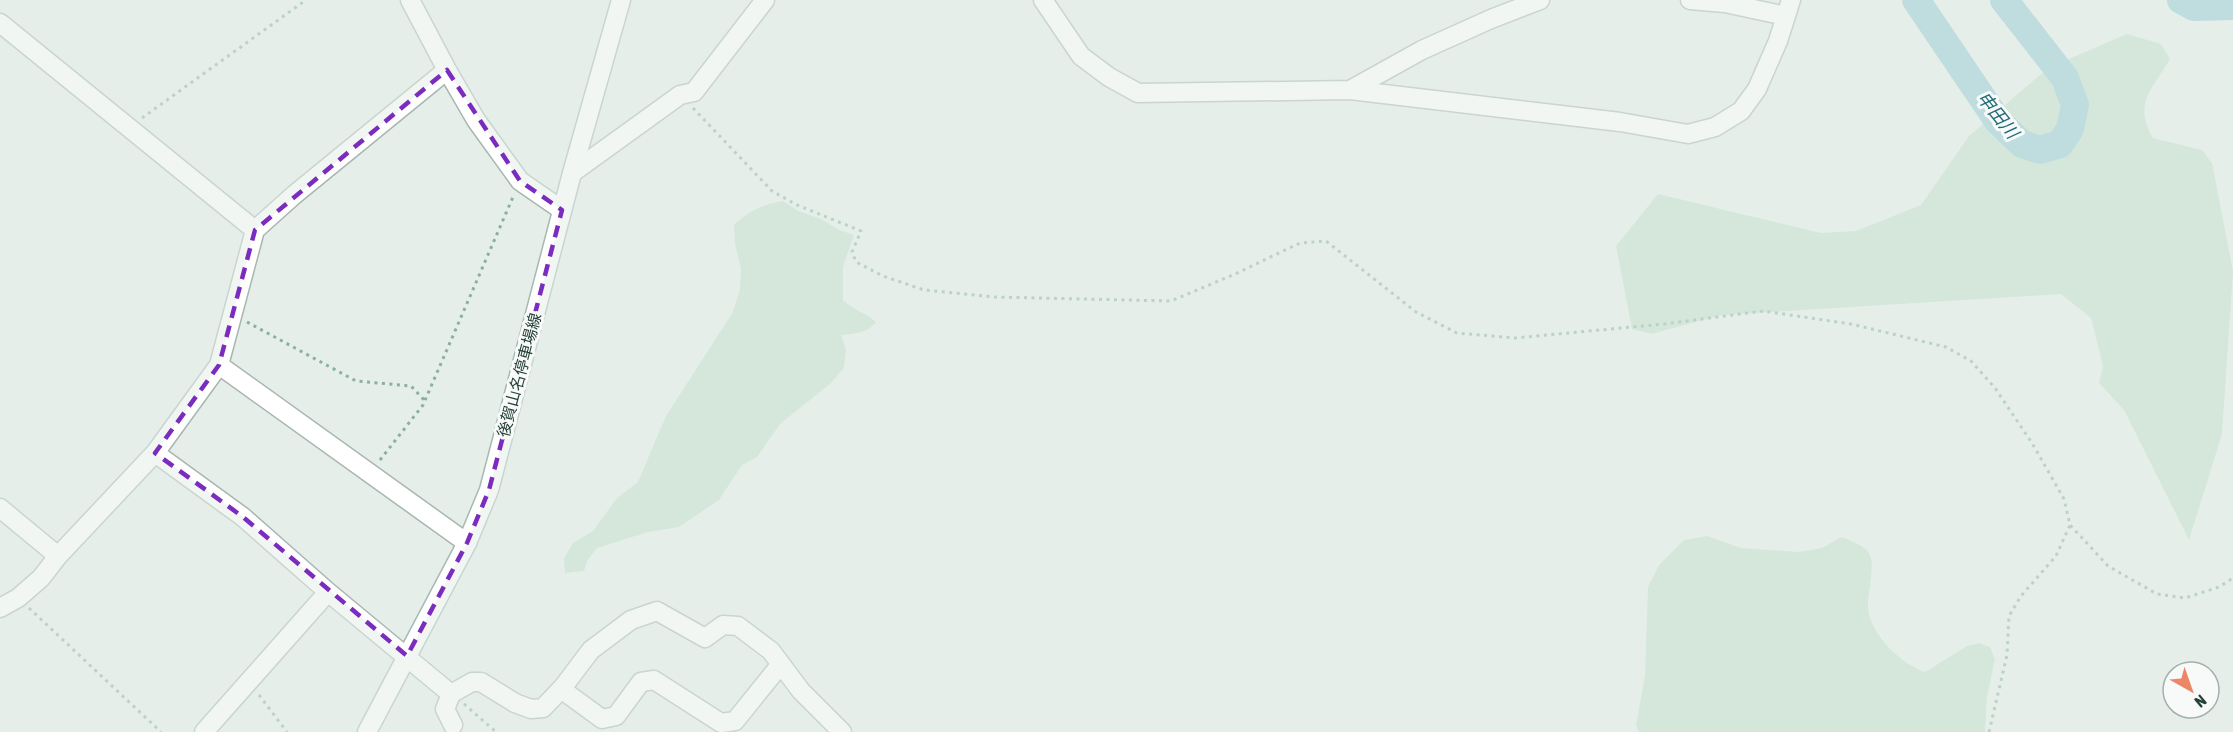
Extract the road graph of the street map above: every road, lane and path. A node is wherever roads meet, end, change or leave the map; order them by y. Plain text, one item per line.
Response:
1 (306, 0) edge
2 (410, 0) edge
3 (621, 0) edge
4 (765, 0) edge
5 (1042, 0) edge
6 (1540, 0) edge
7 (1690, 0) edge
8 (1788, 8) edge
9 (0, 23) edge
10 (447, 70) junction
11 (1350, 90) junction
12 (681, 95) junction
13 (128, 128) junction
14 (572, 173) junction
15 (520, 181) junction
16 (562, 210) junction
17 (255, 230) junction
18 (233, 315) junction
19 (219, 365) junction
20 (424, 401) junction
21 (155, 453) junction
22 (370, 473) junction
23 (0, 508) edge
24 (2070, 525) junction
25 (467, 543) junction
26 (58, 556) junction
27 (2233, 578) edge
28 (328, 592) junction
29 (18, 598) junction
30 (0, 608) edge
31 (407, 656) junction
32 (781, 664) junction
33 (249, 682) junction
34 (561, 689) junction
35 (456, 697) junction
36 (453, 725) dead end
37 (161, 732) edge
38 (204, 732) edge
39 (287, 732) edge
40 (367, 732) edge
41 (496, 732) edge
42 (842, 732) edge
43 (1989, 732) edge

1 - 13 path
2 - 10 street
3 - 14 street, 後賀山名停車場線
4 - 12 street
5 - 11 street
6 - 11 street
7 - 8 street
8 - 11 street
9 - 13 street
10 - 15 street
10 - 17 street
12 - 14 street
12 - 24 path
13 - 17 street
14 - 16 street, 後賀山名停車場線
15 - 16 street
15 - 20 path
16 - 25 street, 後賀山名停車場線
17 - 18 street
18 - 19 street
18 - 20 path
19 - 21 street
19 - 22 street
20 - 22 path
21 - 26 street
21 - 28 street
22 - 25 street
23 - 26 street
24 - 27 path
24 - 43 path
25 - 31 street, 後賀山名停車場線
26 - 29 street
28 - 31 street
28 - 33 street
29 - 30 street
29 - 37 path
31 - 35 street
31 - 40 street, 後賀山名停車場線
32 - 34 street
32 - 34 street
32 - 42 street
33 - 38 street
33 - 39 path
34 - 35 street
35 - 36 street
35 - 41 path

